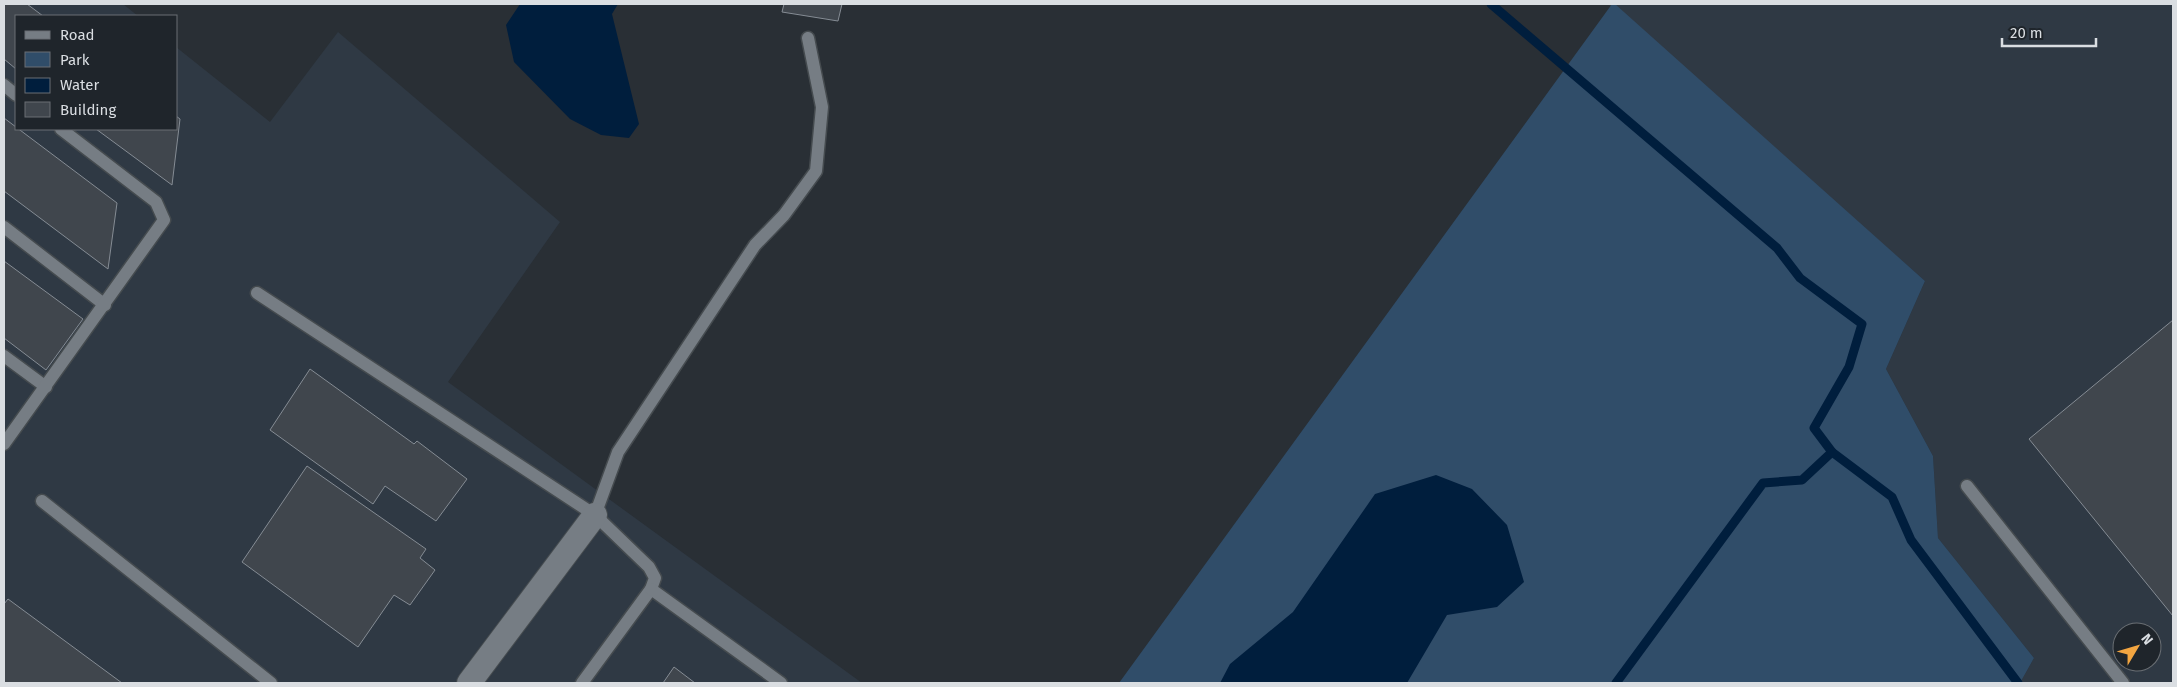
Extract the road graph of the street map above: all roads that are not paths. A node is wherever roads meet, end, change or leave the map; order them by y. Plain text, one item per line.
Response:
1 (808, 38) dead end
2 (4, 85) edge
3 (15, 94) edge
4 (62, 130) edge
5 (4, 228) edge
6 (257, 294) dead end
7 (105, 304) junction
8 (4, 356) edge
9 (46, 387) junction
10 (4, 444) edge
11 (1967, 486) dead end
12 (42, 501) dead end
13 (594, 515) junction
14 (651, 589) junction
15 (271, 683) edge
16 (469, 683) edge
17 (582, 683) edge
18 (781, 683) edge
19 (2123, 683) edge

1 - 13 lane
2 - 3 lane
4 - 7 lane
5 - 7 lane
6 - 13 lane
7 - 9 lane
8 - 9 lane
9 - 10 lane
11 - 19 lane
12 - 15 lane
13 - 14 lane
13 - 16 street
14 - 17 lane
14 - 18 lane

